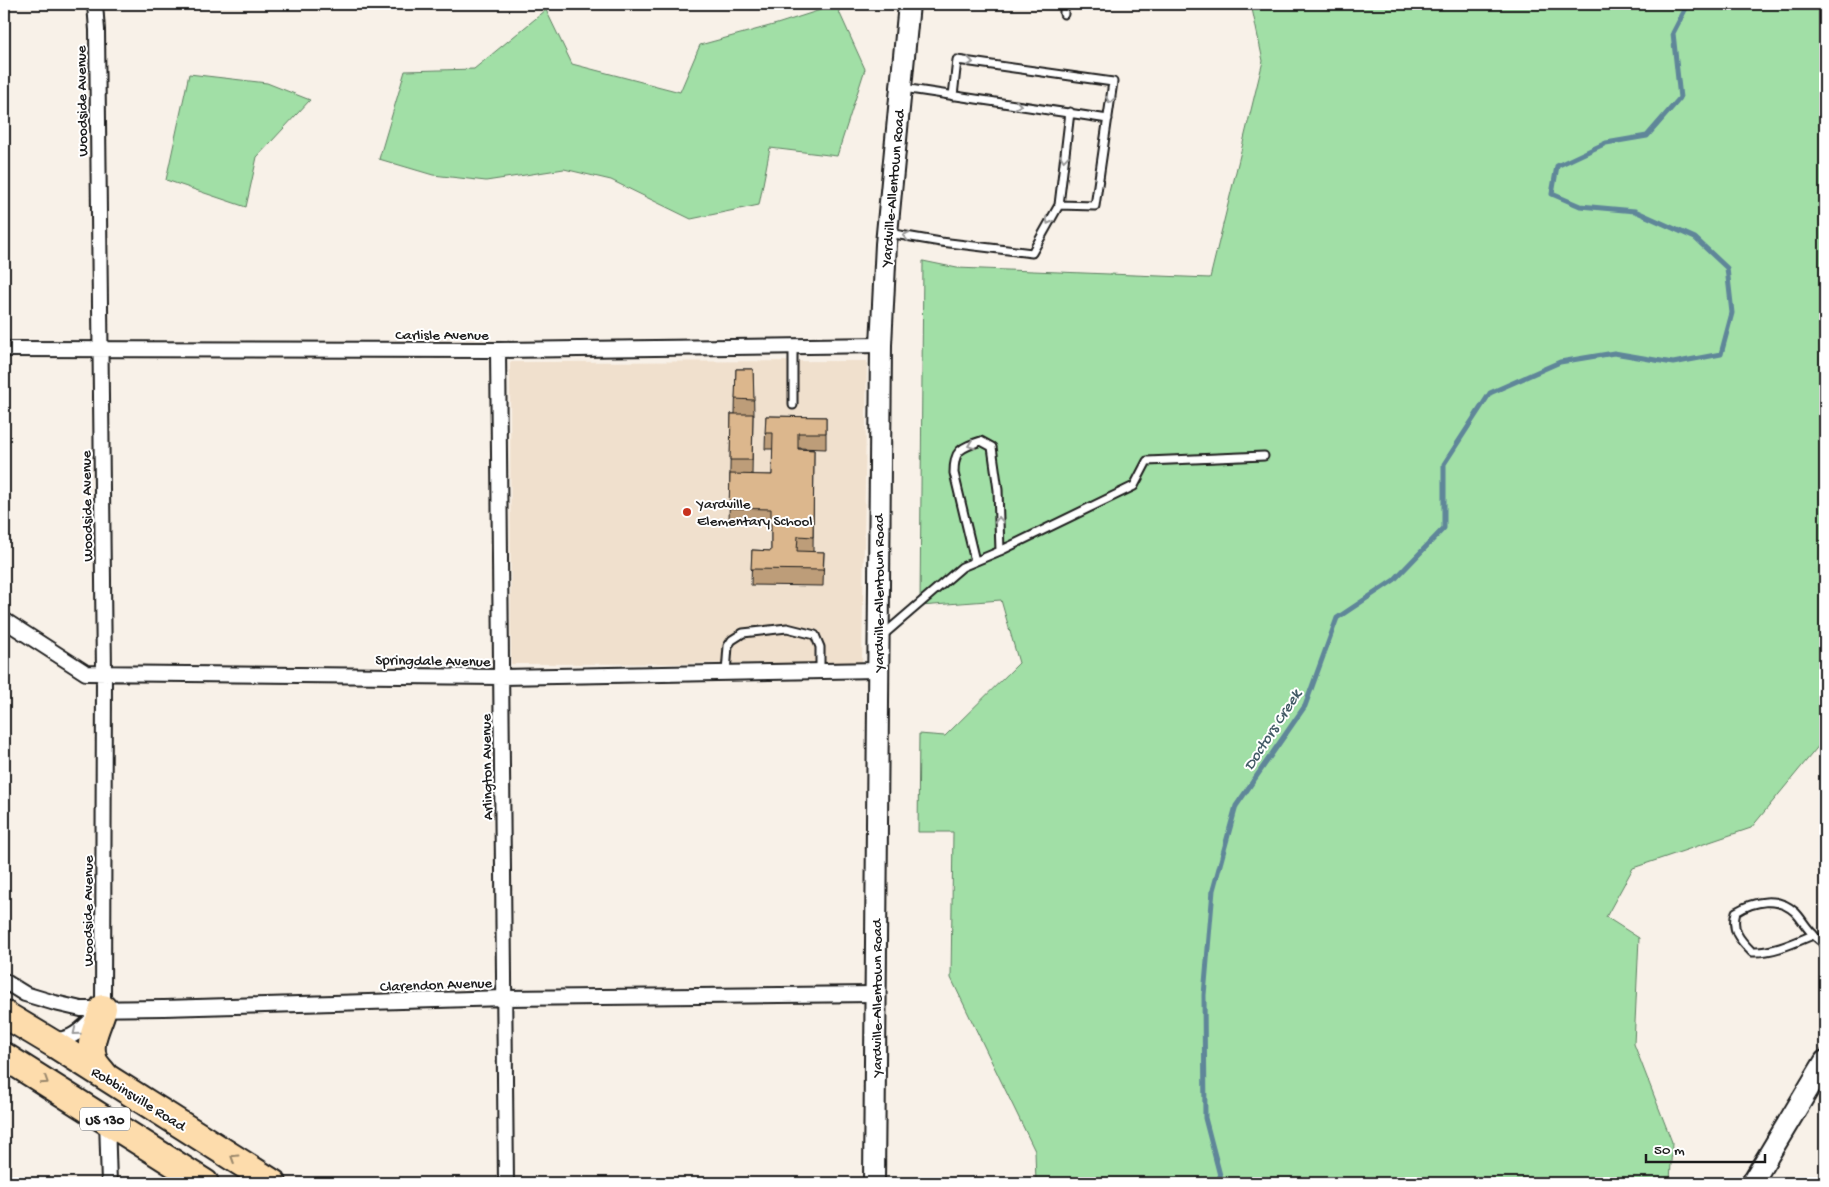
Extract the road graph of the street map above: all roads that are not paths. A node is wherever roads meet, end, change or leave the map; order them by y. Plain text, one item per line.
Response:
1 (94, 4) edge
2 (909, 4) edge
3 (1064, 4) edge
4 (1064, 14) dead end
5 (900, 88) junction
6 (953, 96) junction
7 (1070, 112) junction
8 (1108, 118) junction
9 (1059, 205) junction
10 (887, 233) junction
11 (881, 345) junction
12 (793, 346) junction
13 (4, 349) edge
14 (101, 349) junction
15 (498, 350) junction
16 (793, 405) dead end
17 (1264, 456) dead end
18 (1000, 550) junction
19 (975, 561) junction
20 (4, 620) edge
21 (878, 641) junction
22 (878, 670) junction
23 (820, 671) junction
24 (104, 672) junction
25 (726, 673) junction
26 (501, 677) junction
27 (1813, 935) junction
28 (1825, 944) edge
29 (4, 981) edge
30 (876, 994) junction
31 (505, 998) junction
32 (103, 1008) junction
33 (4, 1014) edge
34 (42, 1037) junction
35 (4, 1056) edge
36 (1825, 1061) edge
37 (106, 1077) junction
38 (107, 1121) junction
39 (109, 1183) edge
40 (205, 1183) edge
41 (273, 1183) edge
42 (506, 1183) edge
43 (874, 1183) edge
44 (1752, 1183) edge

1 - 14 street, Woodside Avenue
2 - 5 main road, Yardville-Allentown Road
3 - 4 lane
5 - 6 lane
5 - 10 main road, Yardville-Allentown Road
6 -> 7 lane
6 -> 8 lane
7 - 8 lane
7 -> 9 lane
8 - 9 lane
9 -> 10 lane
10 - 11 main road, Yardville-Allentown Road
11 - 12 street, Carlisle Avenue
11 - 21 main road, Yardville-Allentown Road
12 - 15 street, Carlisle Avenue
12 - 16 lane
13 - 14 street, Carlisle Avenue
14 - 15 street, Carlisle Avenue
14 - 24 street, Woodside Avenue
15 - 26 street, Arlington Avenue
17 - 18 lane
18 - 19 lane
18 -> 19 lane
19 - 21 lane
20 - 24 street, Springdale Avenue
21 - 22 main road, Yardville-Allentown Road
22 - 23 street, Springdale Avenue
22 - 30 main road, Yardville-Allentown Road
23 - 25 street, Springdale Avenue
23 - 25 lane
24 - 26 street, Springdale Avenue
24 - 32 street, Woodside Avenue
25 - 26 street, Springdale Avenue
26 - 31 street, Arlington Avenue
27 - 27 lane
27 - 28 lane
29 - 32 street, Clarendon Avenue
30 - 31 street, Clarendon Avenue
30 - 43 main road, Yardville-Allentown Road
31 - 32 street, Clarendon Avenue
31 - 42 street, Arlington Avenue
32 -> 34 street
32 - 37 highway
33 - 34 highway, Robbinsville Road / US 130
34 - 37 highway, Robbinsville Road / US 130
35 -> 38 highway, US 130
36 - 44 main road
41 -> 37 highway, Robbinsville Road / US 130
38 - 39 street
38 - 40 highway, US 130

